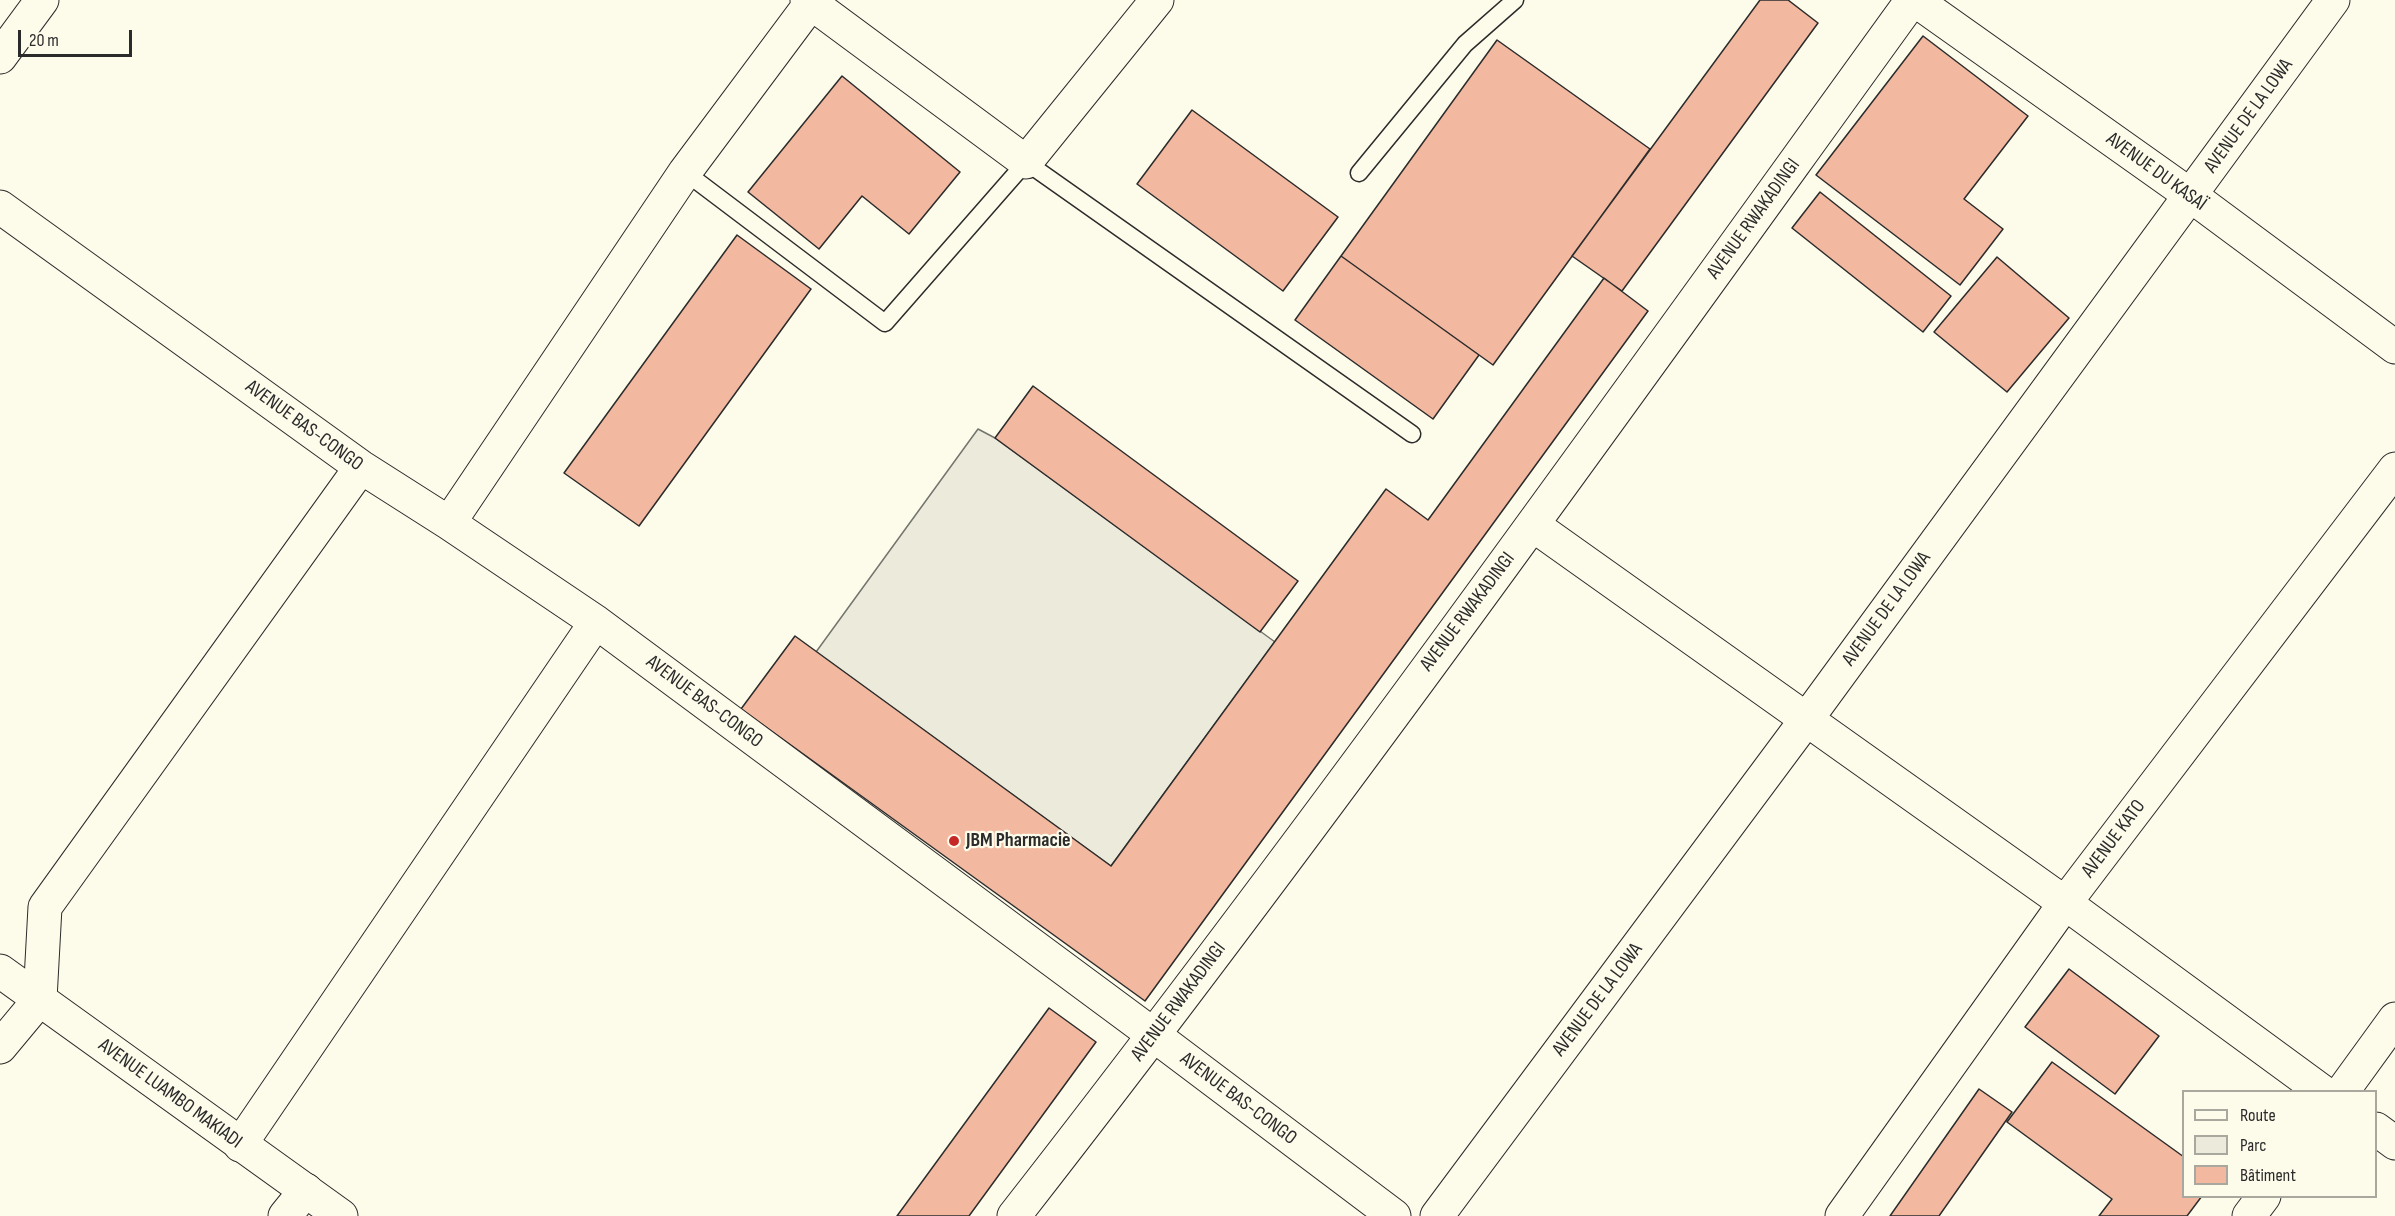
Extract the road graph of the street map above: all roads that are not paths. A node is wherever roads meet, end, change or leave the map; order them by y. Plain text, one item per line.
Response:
1 (42, 0) edge
2 (1157, 0) edge
3 (1515, 0) edge
4 (1913, 0) edge
5 (2333, 0) edge
6 (809, 1) edge
7 (0, 57) edge
8 (1026, 162) junction
9 (685, 172) junction
10 (1359, 173) dead end
11 (2190, 195) junction
12 (0, 207) edge
13 (2395, 347) edge
14 (1412, 434) dead end
15 (362, 467) junction
16 (2395, 469) edge
17 (449, 523) junction
18 (1533, 525) junction
19 (596, 622) junction
20 (1806, 720) junction
21 (2065, 903) junction
22 (0, 971) edge
23 (40, 999) junction
24 (2395, 1019) edge
25 (1155, 1036) junction
26 (0, 1047) edge
27 (2320, 1090) edge
28 (2343, 1090) edge
29 (2377, 1130) edge
30 (2395, 1143) edge
31 (240, 1145) junction
32 (306, 1190) junction
33 (2263, 1198) edge
34 (285, 1216) edge
35 (341, 1216) edge
36 (1014, 1216) edge
37 (1394, 1216) edge
38 (1437, 1216) edge
39 (1842, 1216) edge
40 (2249, 1216) edge

1 - 7 street
2 - 8 street
3 - 10 lane
4 - 11 street, AVENUE DU KASAÏ
4 - 18 street, AVENUE RWAKADINGI
5 - 11 street, AVENUE DE LA LOWA
6 - 8 street
6 - 9 street
8 - 9 lane
8 - 14 lane
9 - 17 street
11 - 13 street, AVENUE DU KASAÏ
11 - 20 street, AVENUE DE LA LOWA
12 - 15 street, AVENUE BAS-CONGO
15 - 17 street, AVENUE BAS-CONGO
15 - 23 street
16 - 21 street, AVENUE KATO
17 - 19 street, AVENUE BAS-CONGO
18 - 20 street
18 - 25 street, AVENUE RWAKADINGI
19 - 25 street, AVENUE BAS-CONGO
19 - 31 street
20 - 21 street
20 - 38 street, AVENUE DE LA LOWA
21 - 27 street
21 - 39 street, AVENUE KATO
22 - 23 street, AVENUE LUAMBO MAKIADI
23 - 26 street
23 - 31 street, AVENUE LUAMBO MAKIADI
24 - 28 street
25 - 36 street, AVENUE RWAKADINGI
25 - 37 street, AVENUE BAS-CONGO
29 - 30 street
31 - 32 street, AVENUE LUAMBO MAKIADI
32 - 34 street
32 - 35 street, AVENUE LUAMBO MAKIADI
33 - 40 street

